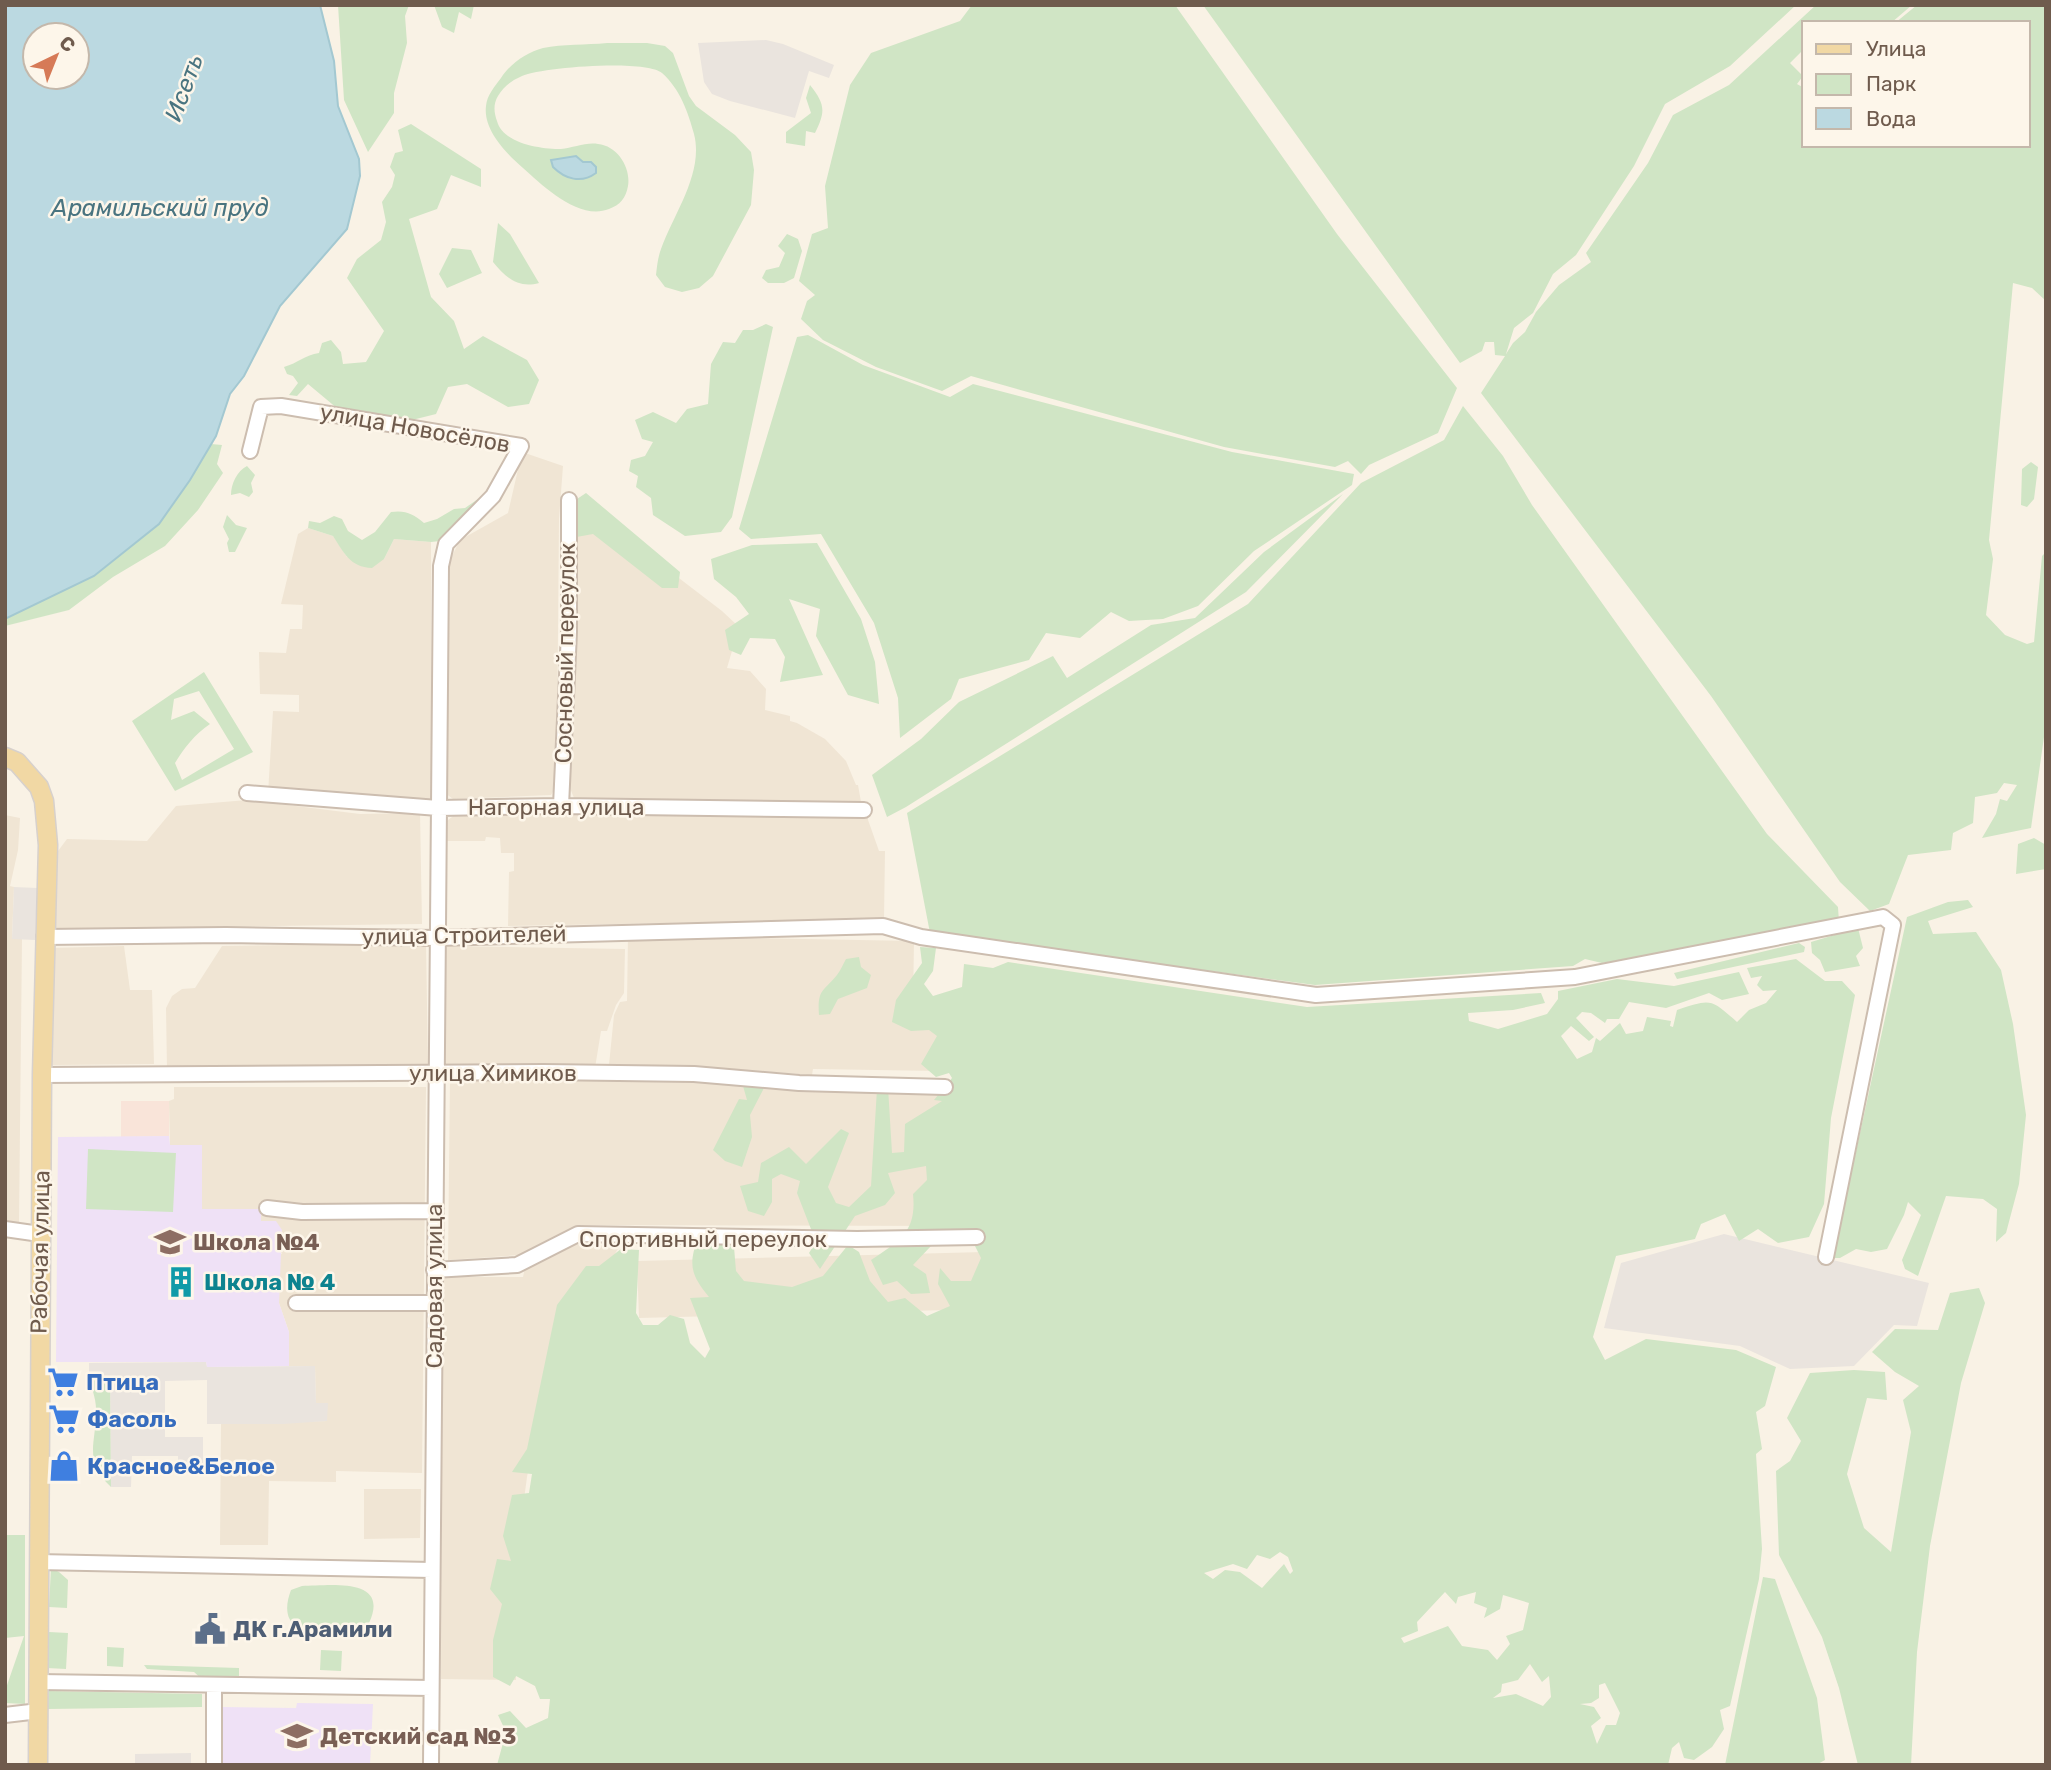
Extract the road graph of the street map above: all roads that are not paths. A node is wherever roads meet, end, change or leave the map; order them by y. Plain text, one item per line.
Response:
1 (250, 451) dead end
2 (569, 499) dead end
3 (5, 757) edge
4 (247, 793) dead end
5 (561, 806) junction
6 (438, 808) junction
7 (864, 810) dead end
8 (44, 937) junction
9 (437, 938) junction
10 (436, 1073) junction
11 (41, 1075) junction
12 (945, 1087) dead end
13 (267, 1208) dead end
14 (435, 1211) junction
15 (5, 1229) edge
16 (40, 1234) junction
17 (977, 1237) dead end
18 (1826, 1257) dead end
19 (434, 1270) junction
20 (296, 1303) dead end
21 (434, 1303) junction
22 (38, 1562) junction
23 (432, 1570) junction
24 (39, 1682) junction
25 (214, 1685) junction
26 (431, 1688) junction
27 (39, 1711) junction
28 (5, 1715) edge
29 (38, 1765) edge
30 (214, 1765) edge
31 (431, 1765) edge

1 - 6 street, улица Новосёлов
2 - 5 street, Сосновый переулок
3 - 8 main road, Рабочая улица
4 - 6 street, Нагорная улица
5 - 6 street, Нагорная улица
5 - 7 street, Нагорная улица
6 - 9 street, Садовая улица
8 - 9 street, улица Строителей
8 - 11 main road, Рабочая улица
9 - 10 street, Садовая улица
9 - 18 street, улица Строителей
10 - 11 street, улица Химиков
10 - 12 street, улица Химиков
10 - 14 street, Садовая улица
11 - 16 main road, Рабочая улица
13 - 14 street
14 - 19 street, Садовая улица
15 - 16 street
16 - 22 main road, Рабочая улица
17 - 19 street, Спортивный переулок
19 - 21 street, Садовая улица
20 - 21 street
21 - 23 street, Садовая улица
22 - 23 street
22 - 24 main road, Рабочая улица
23 - 26 street, Садовая улица
24 - 25 street
24 - 27 main road, Рабочая улица
25 - 26 street
25 - 30 street
26 - 31 street, Садовая улица
27 - 28 street
27 - 29 main road, Рабочая улица

